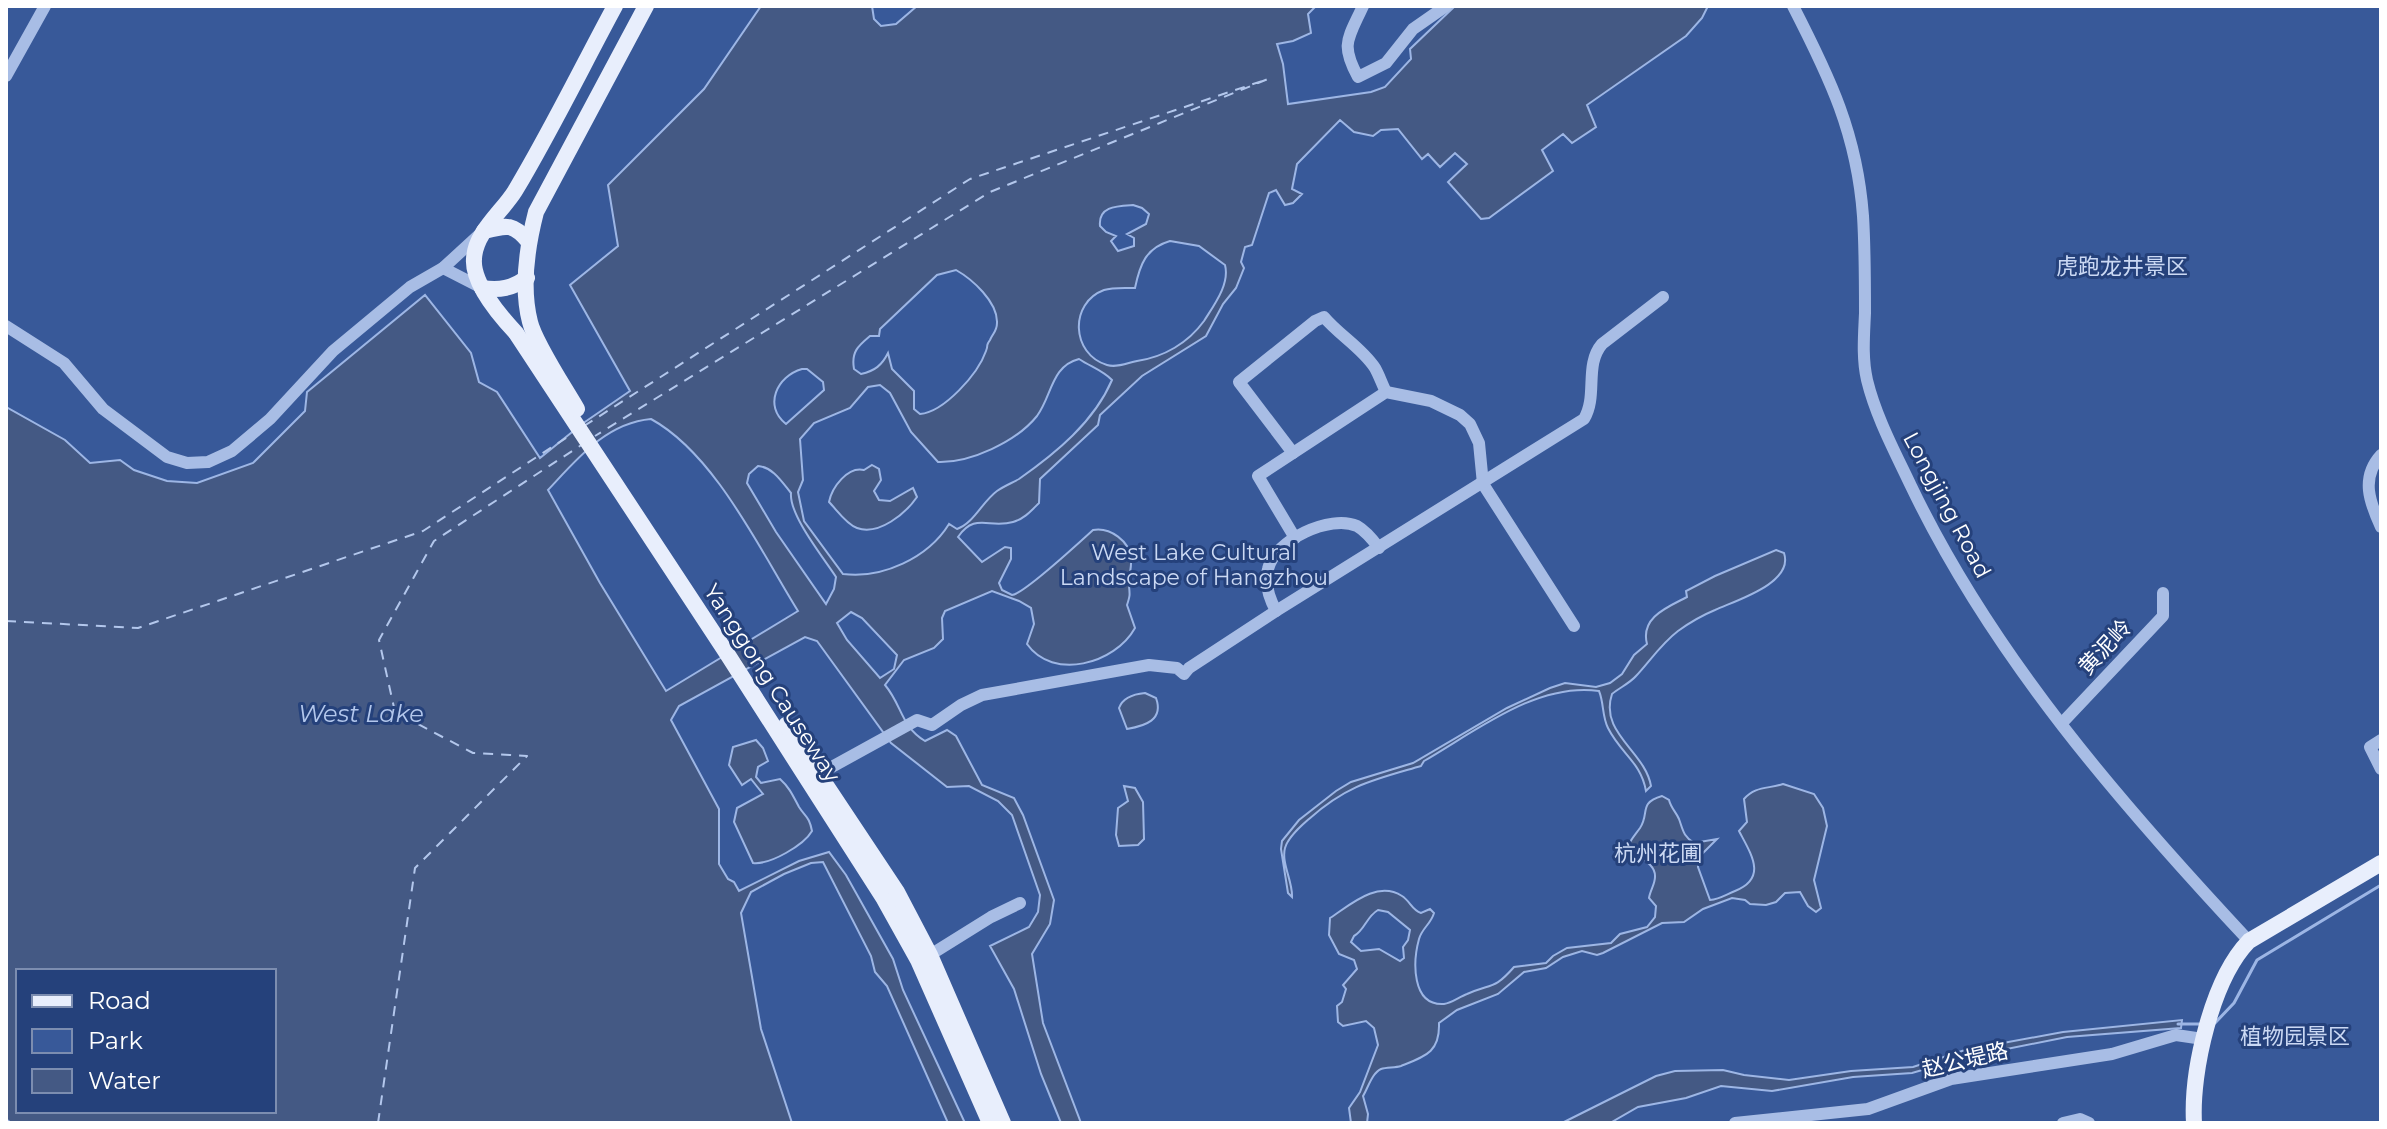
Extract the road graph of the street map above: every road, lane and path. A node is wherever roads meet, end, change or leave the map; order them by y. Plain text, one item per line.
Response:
1 (45, 6) edge
2 (615, 6) edge
3 (646, 6) edge
4 (1363, 6) edge
5 (1446, 6) edge
6 (1793, 6) edge
7 (6, 76) edge
8 (484, 231) junction
9 (529, 242) junction
10 (443, 268) junction
11 (527, 278) junction
12 (482, 288) junction
13 (1663, 297) dead end
14 (6, 326) edge
15 (1386, 392) junction
16 (577, 418) junction
17 (1293, 453) junction
18 (2381, 455) edge
19 (1483, 484) junction
20 (2381, 527) edge
21 (1295, 538) junction
22 (1379, 548) junction
23 (2163, 593) dead end
24 (1276, 611) junction
25 (1574, 626) dead end
26 (749, 679) junction
27 (2062, 723) junction
28 (2375, 744) edge
29 (2381, 769) edge
30 (819, 774) junction
31 (2381, 863) edge
32 (1020, 903) dead end
33 (2249, 941) junction
34 (930, 955) junction
35 (2203, 1039) junction
36 (990, 1123) edge
37 (1003, 1123) edge
38 (1735, 1123) edge
39 (2063, 1123) edge
40 (2089, 1123) edge
41 (2194, 1123) edge

1 - 7 street
2 - 8 main road, Yanggong Causeway
3 - 9 main road, Yanggong Causeway
4 - 5 street
6 - 27 street, Longjing Road
8 - 9 main road
8 - 10 street
8 - 12 main road, Yanggong Causeway
9 - 11 main road, Yanggong Causeway
10 - 12 street
10 - 14 street
11 - 12 main road
11 - 16 main road, Yanggong Causeway
12 - 16 main road, Yanggong Causeway
13 - 19 street
15 - 17 street
15 - 17 street
15 - 19 street
16 - 26 main road, Yanggong Causeway
17 - 21 street
18 - 20 street
19 - 22 street
19 - 25 street
21 - 22 street
21 - 24 street
22 - 24 street
23 - 27 street, 黄泥岭
24 - 30 street
26 - 30 main road, Yanggong Causeway
26 - 36 main road, Yanggong Causeway
27 - 33 street, Longjing Road
28 - 29 street
30 - 34 main road, Yanggong Causeway
31 - 33 main road
32 - 34 street
33 - 35 main road
34 - 37 main road, Yanggong Causeway
35 - 38 street, 赵公堤路
35 - 41 main road
39 - 40 street

